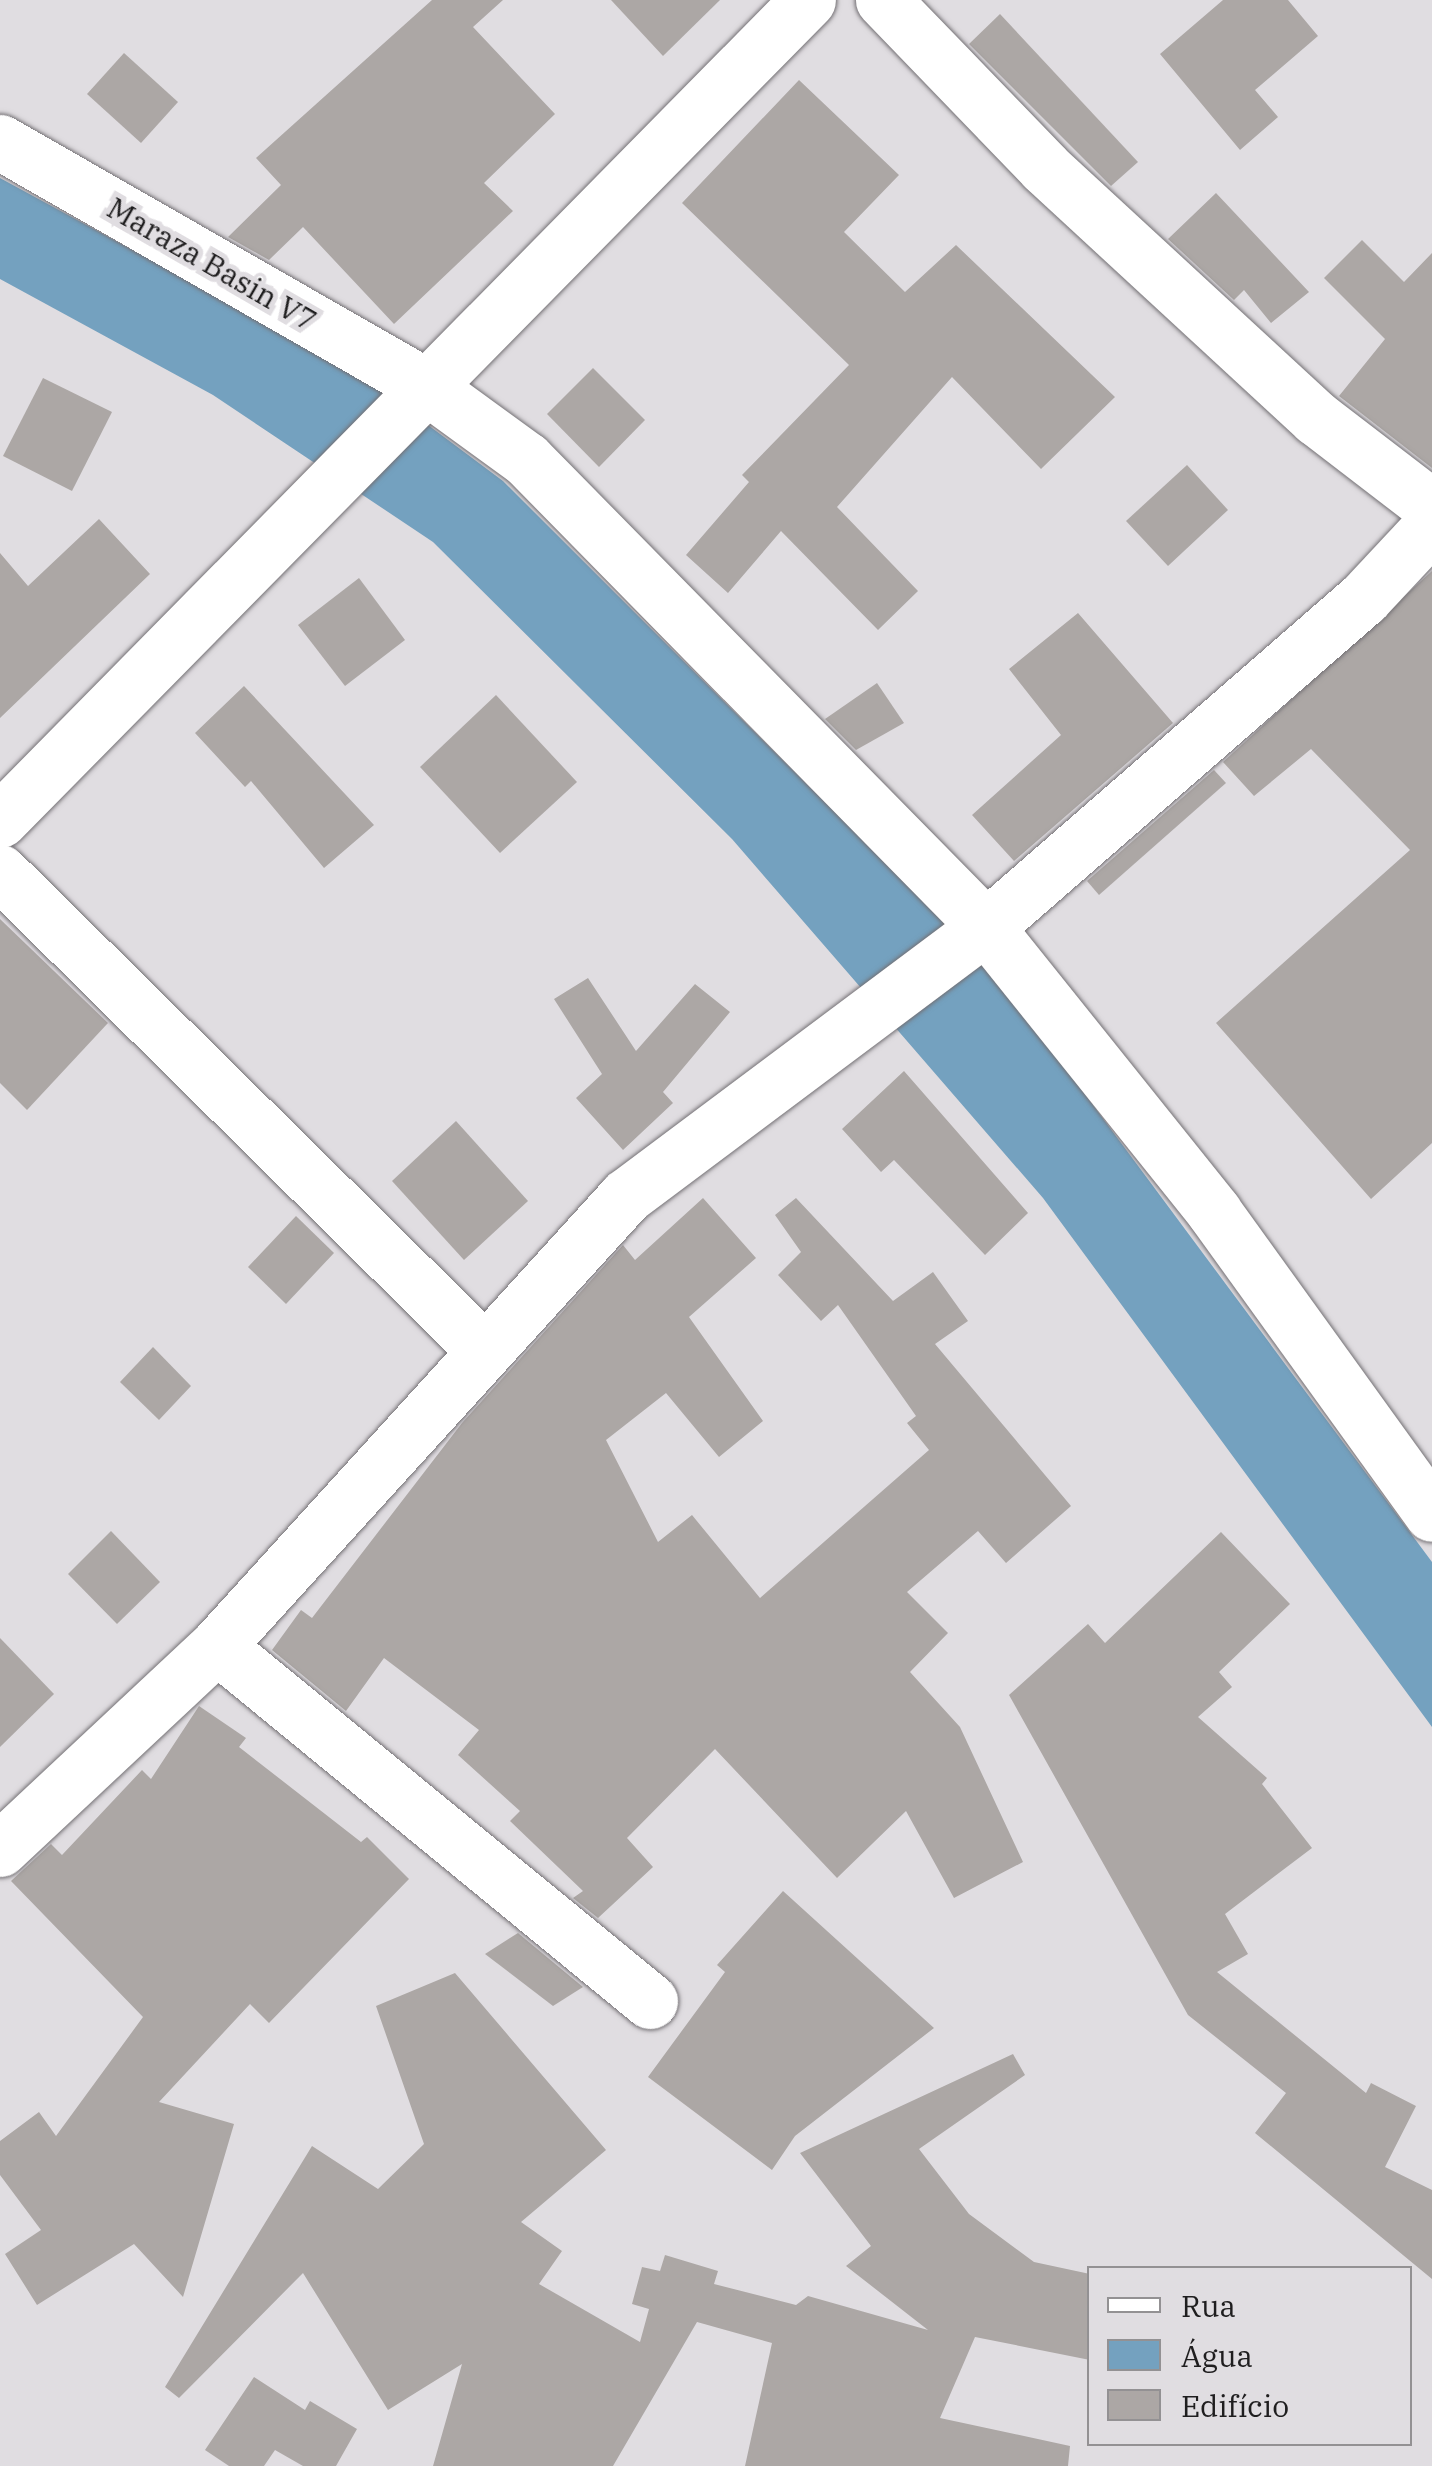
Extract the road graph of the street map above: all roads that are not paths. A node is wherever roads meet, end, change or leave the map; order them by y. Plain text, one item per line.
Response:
1 (808, 0) edge
2 (883, 0) edge
3 (0, 142) edge
4 (424, 385) junction
5 (1432, 507) edge
6 (1432, 525) edge
7 (9, 794) edge
8 (0, 872) edge
9 (986, 926) junction
10 (483, 1349) junction
11 (1432, 1514) edge
12 (216, 1646) junction
13 (0, 1848) edge
14 (650, 2001) dead end

1 - 4 street
2 - 5 street
3 - 4 street, Maraza Basin V7
4 - 7 street
4 - 9 street, Maraza Basin V7
6 - 9 street
8 - 10 street
9 - 10 street
9 - 11 street, Maraza Basin V7
10 - 12 street
12 - 13 street
12 - 14 street

